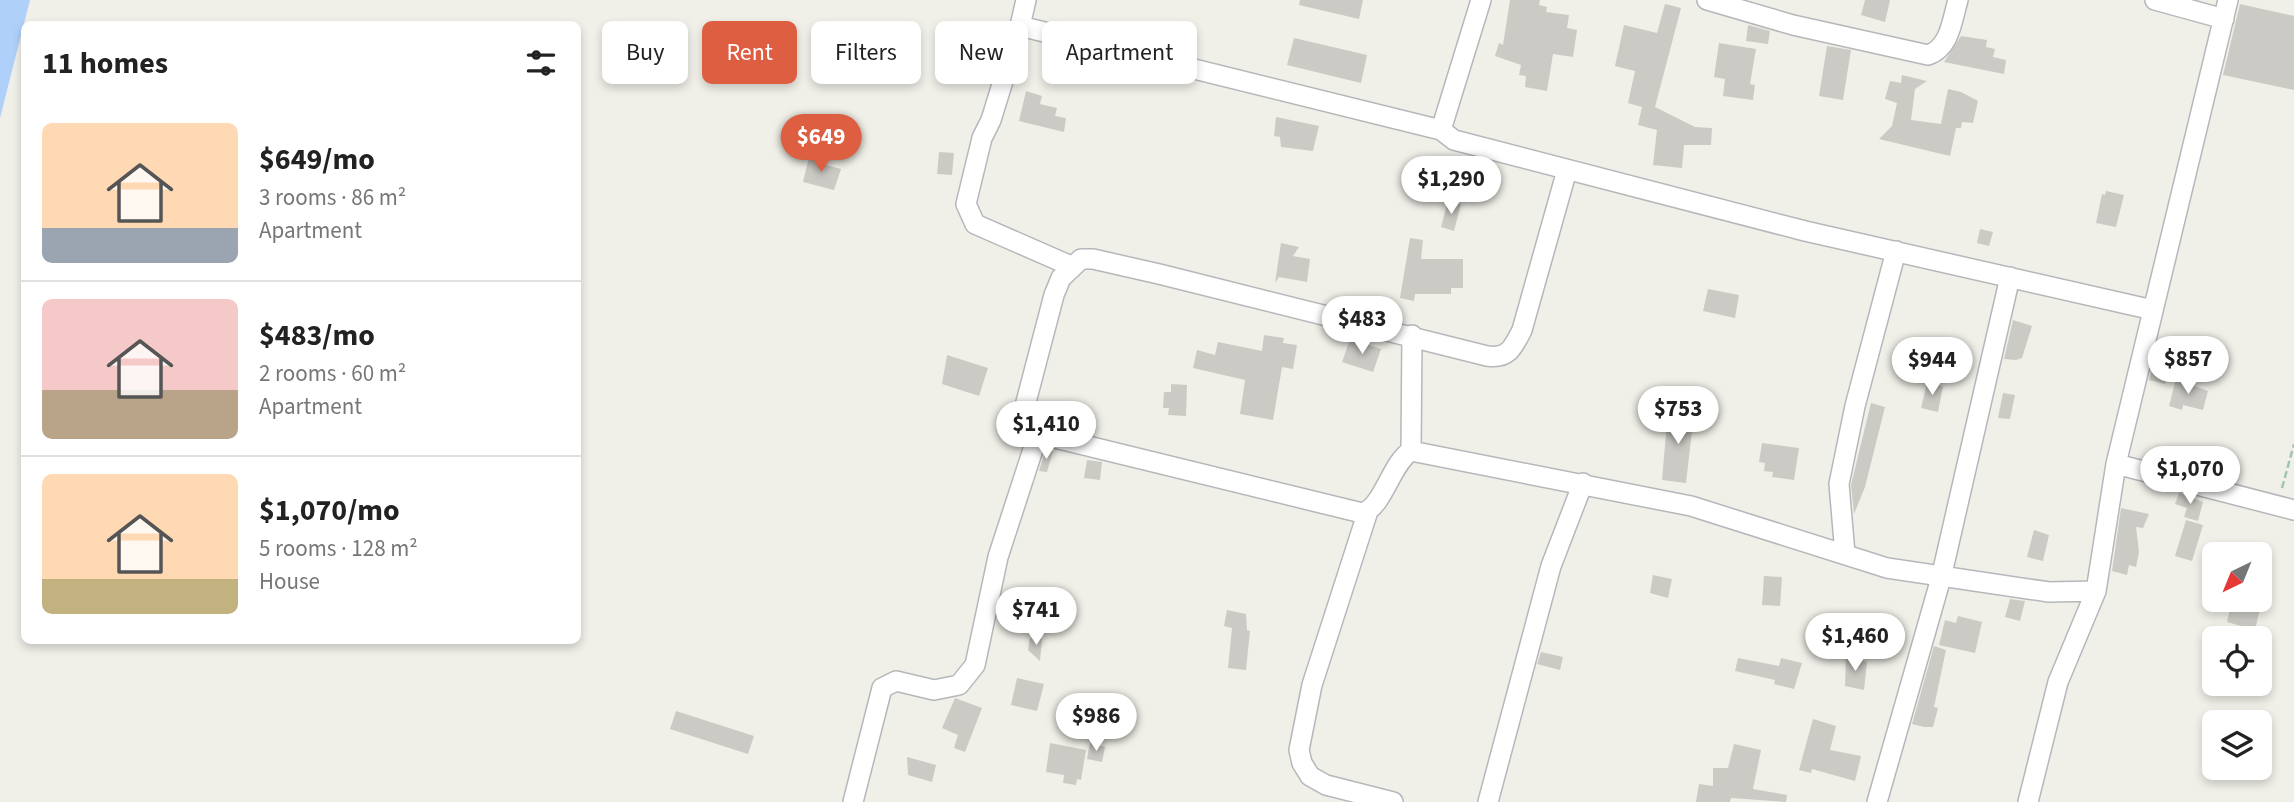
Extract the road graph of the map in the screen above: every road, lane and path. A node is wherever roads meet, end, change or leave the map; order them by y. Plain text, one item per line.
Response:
1 (1026, 0) edge
2 (1480, 0) edge
3 (1707, 0) edge
4 (1958, 0) edge
5 (2155, 0) edge
6 (2226, 9) edge
7 (1021, 21) edge
8 (1028, 28) edge
9 (1002, 84) edge
10 (1441, 130) junction
11 (1567, 170) junction
12 (1896, 251) junction
13 (1071, 266) junction
14 (2010, 277) junction
15 (2153, 310) junction
16 (1412, 335) junction
17 (1039, 430) junction
18 (2294, 444) edge
19 (1411, 452) junction
20 (2116, 464) junction
21 (1583, 483) junction
22 (2286, 508) edge
23 (1368, 511) junction
24 (1845, 554) junction
25 (1941, 578) junction
26 (2096, 591) junction
27 (853, 802) edge
28 (1393, 802) edge
29 (1488, 802) edge
30 (1877, 802) edge
31 (2028, 802) edge

1 - 7 street
2 - 10 street
3 - 4 street
5 - 6 street
6 - 15 street
8 - 10 street
9 - 13 street
10 - 11 street
11 - 12 street
11 - 16 street
12 - 14 street
12 - 24 street
13 - 16 street
13 - 17 street
14 - 15 street
14 - 25 street
15 - 20 street
16 - 19 street
17 - 23 street
17 - 27 street
18 - 22 path
19 - 21 street
19 - 23 street
20 - 22 street
20 - 26 street
21 - 24 street
21 - 29 street
23 - 28 street
24 - 25 street
25 - 26 street
25 - 30 street
26 - 31 street

